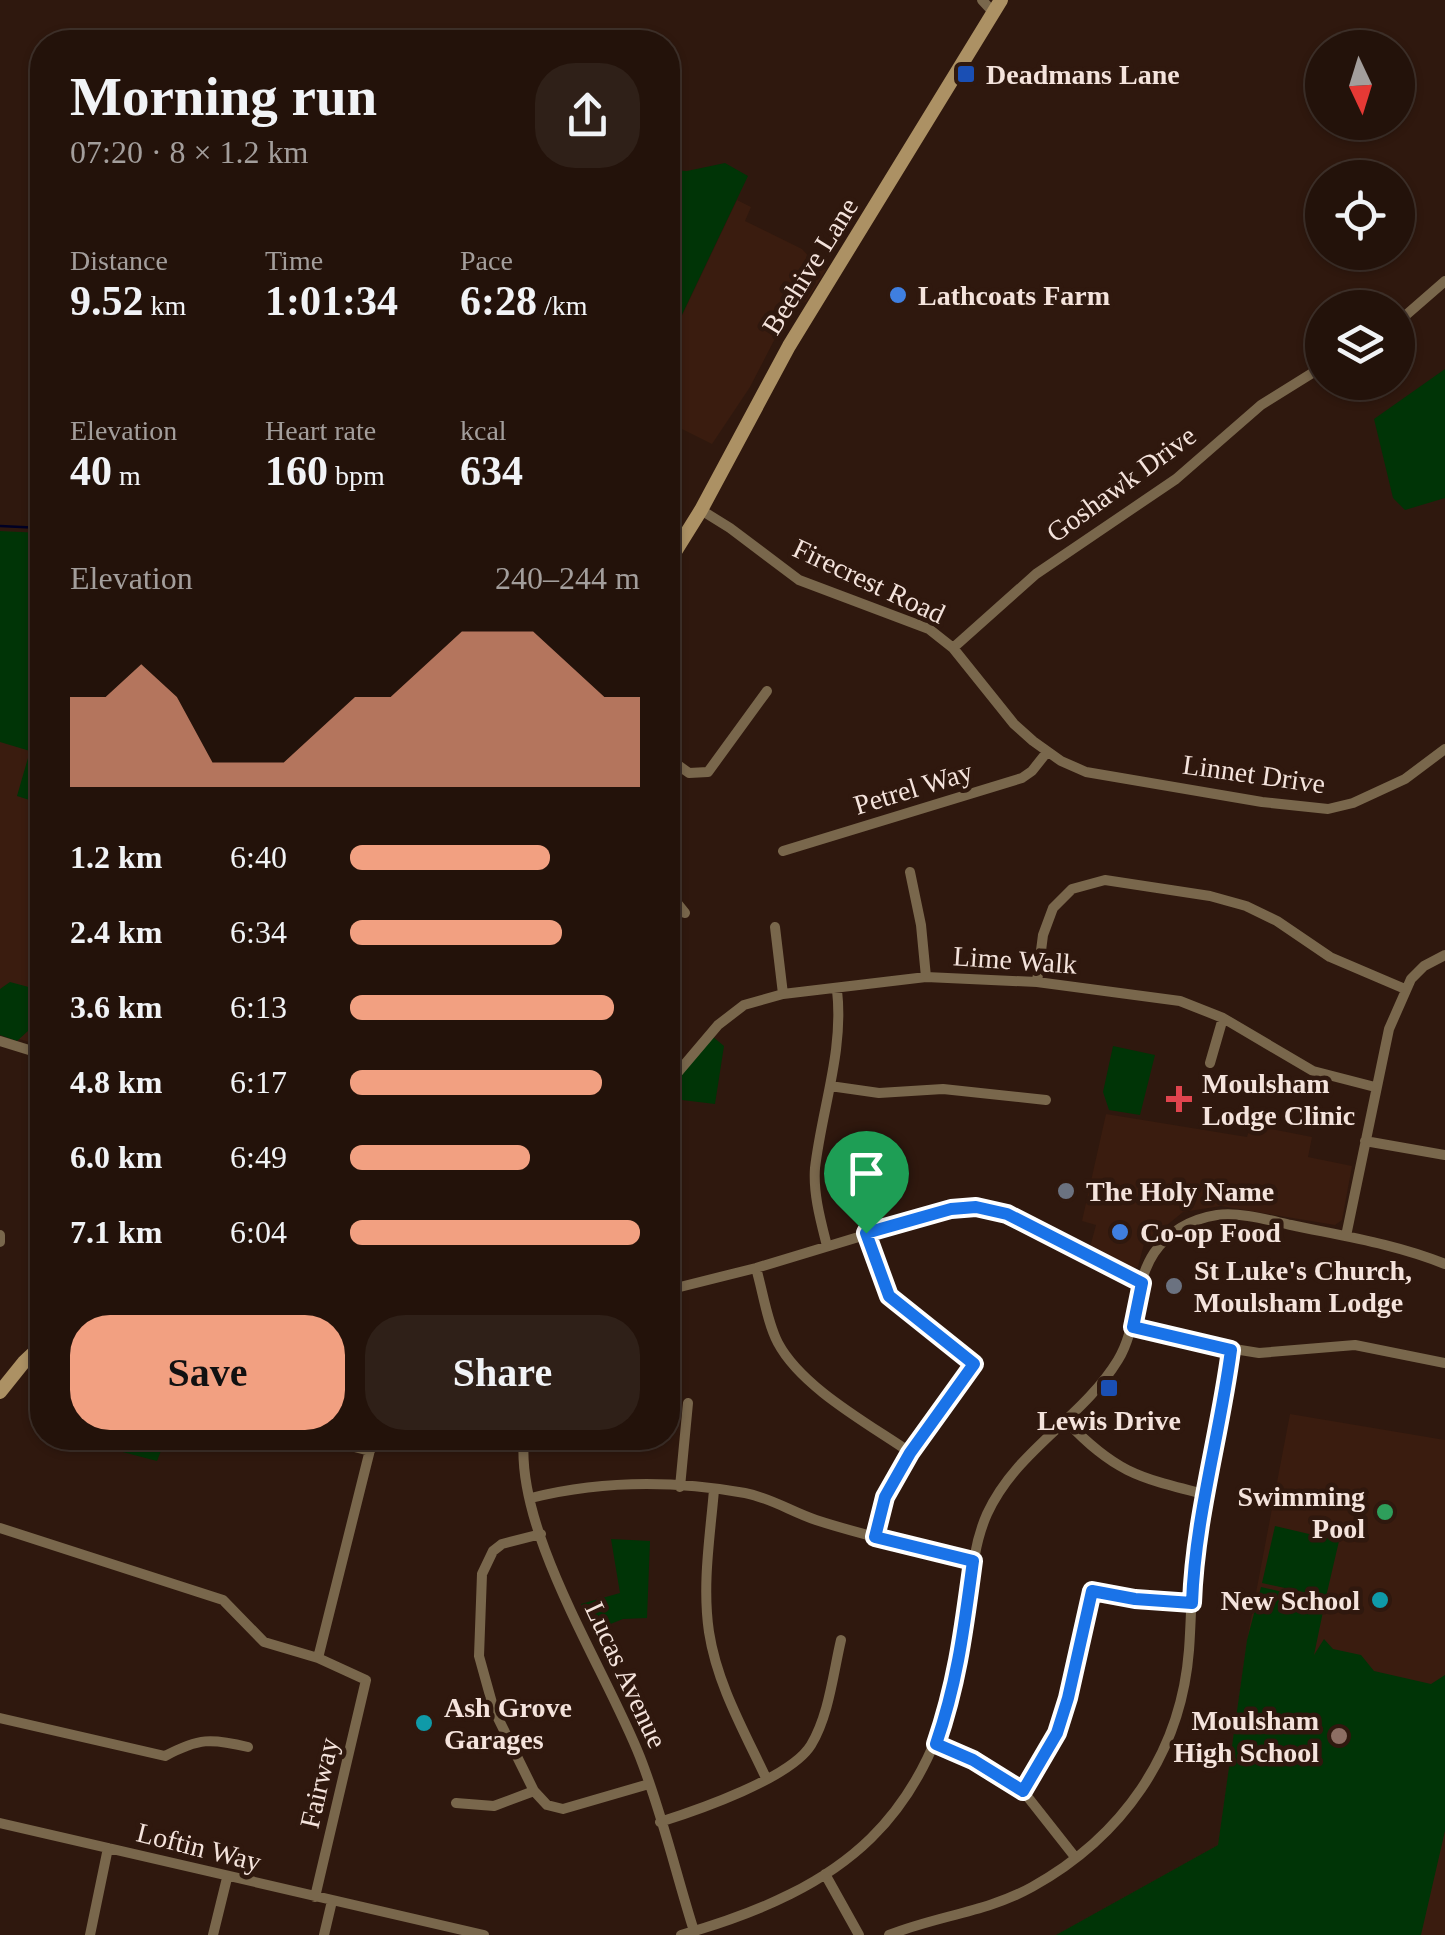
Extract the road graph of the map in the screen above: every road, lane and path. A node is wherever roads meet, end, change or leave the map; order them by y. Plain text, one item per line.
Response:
1 (982, 0) edge
2 (998, 7) edge
3 (1445, 280) edge
4 (1415, 307) edge
5 (1305, 378) edge
6 (700, 510) junction
7 (680, 543) edge
8 (953, 648) junction
9 (767, 691) dead end
10 (1445, 749) edge
11 (1046, 752) junction
12 (680, 767) edge
13 (783, 851) dead end
14 (910, 872) dead end
15 (680, 907) edge
16 (685, 913) dead end
17 (775, 926) dead end
18 (1445, 954) edge
19 (926, 977) junction
20 (1037, 982) junction
21 (1405, 989) junction
22 (837, 990) junction
23 (783, 994) junction
24 (1223, 1018) junction
25 (0, 1041) edge
26 (30, 1050) edge
27 (1210, 1062) dead end
28 (680, 1070) edge
29 (830, 1086) junction
30 (1375, 1088) junction
31 (1046, 1100) dead end
32 (1365, 1141) junction
33 (1445, 1155) edge
34 (866, 1233) junction
35 (1346, 1236) junction
36 (828, 1246) junction
37 (1445, 1264) edge
38 (756, 1268) junction
39 (1142, 1283) junction
40 (680, 1287) edge
41 (1133, 1327) junction
42 (1231, 1350) junction
43 (30, 1358) edge
44 (1445, 1363) edge
45 (1, 1390) edge
46 (688, 1403) dead end
47 (1066, 1420) junction
48 (370, 1450) edge
49 (524, 1450) edge
50 (910, 1453) junction
51 (680, 1487) junction
52 (714, 1490) junction
53 (1204, 1494) junction
54 (531, 1498) junction
55 (0, 1528) edge
56 (541, 1534) junction
57 (875, 1537) junction
58 (973, 1561) junction
59 (1192, 1603) junction
60 (841, 1640) dead end
61 (318, 1658) junction
62 (0, 1718) edge
63 (936, 1744) junction
64 (248, 1747) dead end
65 (766, 1778) junction
66 (649, 1784) junction
67 (534, 1790) junction
68 (1023, 1791) junction
69 (456, 1803) dead end
70 (660, 1822) junction
71 (0, 1823) edge
72 (108, 1848) junction
73 (1076, 1857) junction
74 (825, 1874) junction
75 (227, 1878) junction
76 (315, 1897) junction
77 (332, 1901) junction
78 (444, 1930) edge
79 (694, 1931) junction
80 (90, 1935) edge
81 (213, 1935) edge
82 (324, 1935) edge
83 (484, 1935) edge
84 (681, 1935) edge
85 (859, 1935) edge
86 (888, 1935) edge

1 - 2 street
2 - 6 main road, Beehive Lane
3 - 4 street
5 - 8 street, Goshawk Drive
6 - 7 main road, Beehive Lane
6 - 8 street, Firecrest Road
8 - 11 street, Firecrest Road
9 - 12 street
10 - 11 street, Linnet Drive
11 - 13 street, Petrel Way
14 - 19 street
15 - 16 street
17 - 23 street
18 - 21 street
19 - 20 street, Lime Walk
19 - 22 street, Lime Walk
20 - 21 street
20 - 24 street, Lime Walk
21 - 30 street
22 - 23 street, Lime Walk
22 - 29 street
23 - 28 street, Lime Walk
24 - 27 street
24 - 30 street, Lime Walk
25 - 26 street
29 - 31 street
29 - 36 street
30 - 32 street
32 - 33 street
32 - 35 street
34 - 36 street
34 - 39 street
34 - 50 street
35 - 37 street
35 - 39 street
36 - 38 street
38 - 40 street
38 - 50 street
39 - 41 street
41 - 42 street
41 - 47 street
42 - 44 street
42 - 53 street
43 - 45 main road
46 - 51 street
47 - 53 street
47 - 58 street
48 - 61 street
49 - 54 street, Lucas Avenue
50 - 57 street
51 - 52 street
51 - 54 street
52 - 57 street
52 - 65 street
53 - 59 street
54 - 56 street, Lucas Avenue
55 - 61 street
56 - 66 street, Lucas Avenue
56 - 67 street
57 - 58 street
58 - 63 street
59 - 68 street
59 - 73 street
60 - 65 street
61 - 76 street, Fairway
62 - 64 street
63 - 68 street
63 - 74 street
65 - 70 street
66 - 67 street
66 - 70 street, Lucas Avenue
67 - 69 street
68 - 73 street
70 - 79 street, Lucas Avenue
71 - 72 street, Loftin Way
72 - 75 street, Loftin Way
72 - 80 street
73 - 86 street
74 - 79 street
74 - 85 street
75 - 76 street, Loftin Way
75 - 81 street
76 - 77 street, Loftin Way
77 - 78 street, Loftin Way
77 - 82 street
78 - 83 street, Loftin Way
79 - 84 street

